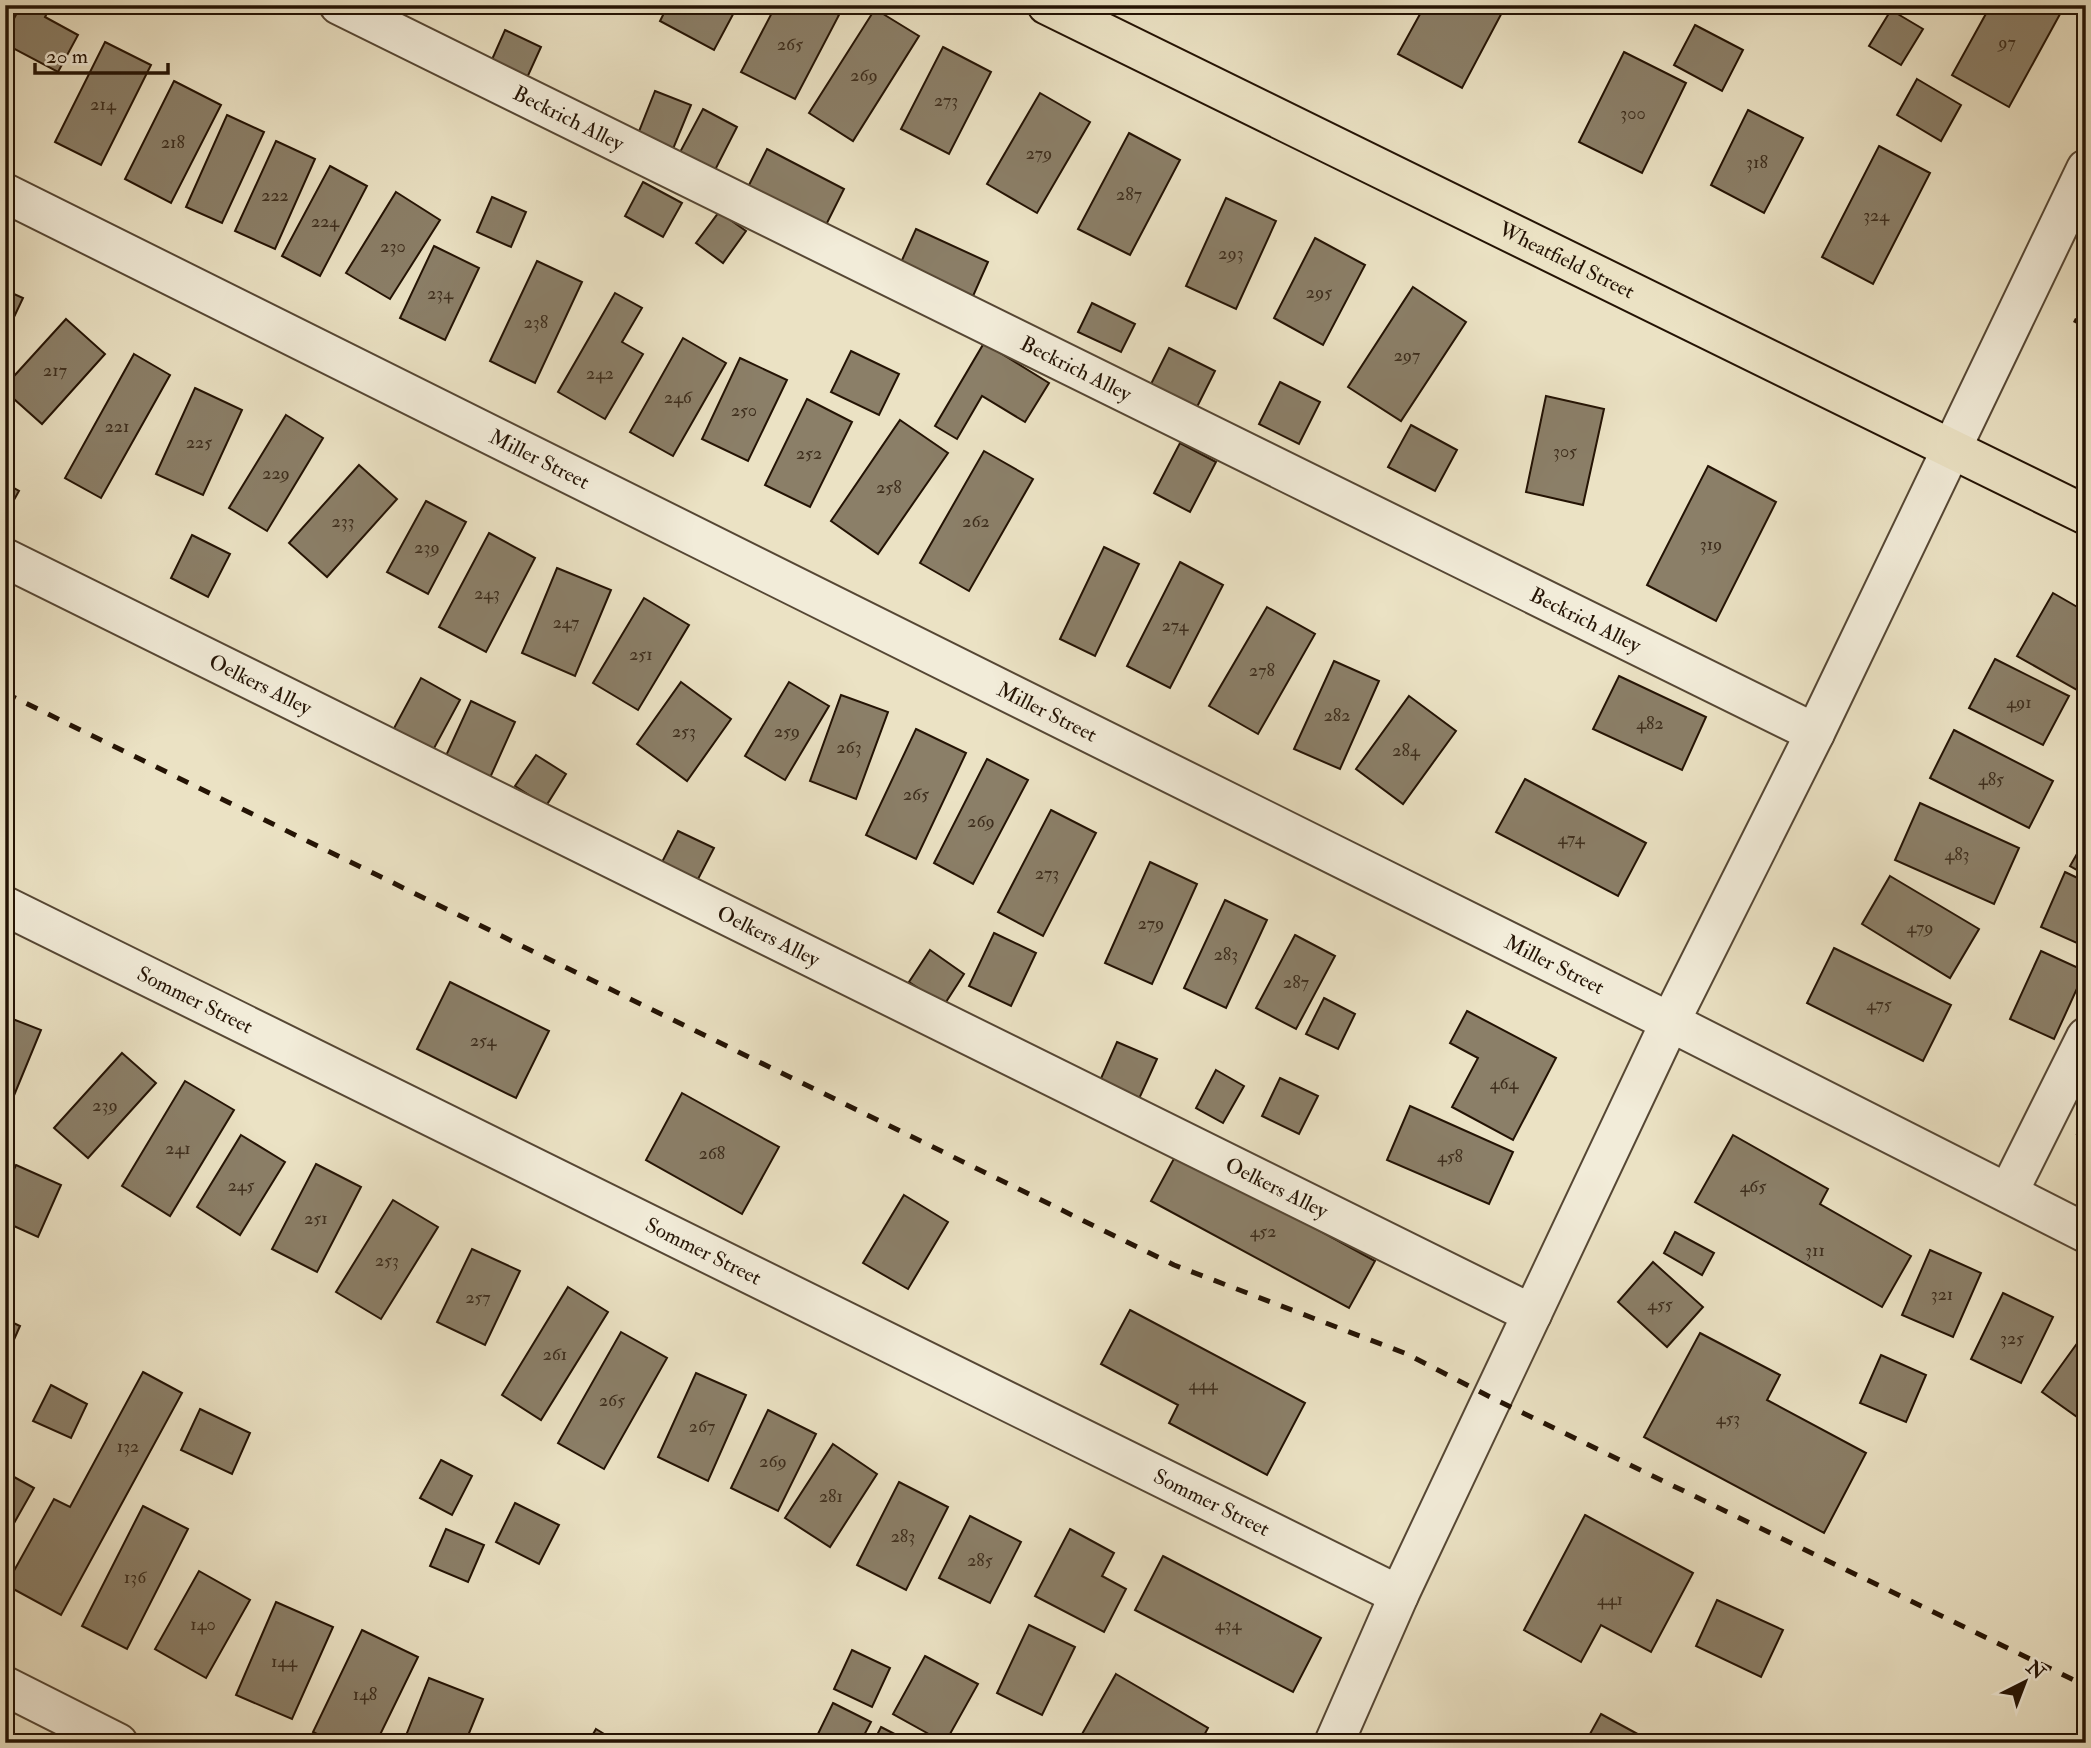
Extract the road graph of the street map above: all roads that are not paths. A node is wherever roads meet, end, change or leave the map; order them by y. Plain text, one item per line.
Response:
1 (339, 5) edge
2 (1047, 5) edge
3 (2086, 169) edge
4 (5, 193) edge
5 (1950, 449) junction
6 (2086, 514) edge
7 (5, 558) edge
8 (1815, 733) junction
9 (5, 906) edge
10 (1670, 1021) junction
11 (2086, 1038) edge
12 (2008, 1193) junction
13 (2086, 1233) edge
14 (1532, 1314) junction
15 (1399, 1595) junction
16 (5, 1686) edge
17 (118, 1743) edge
18 (1334, 1743) edge

1 - 8 street, Beckrich Alley
2 - 5 main road, Wheatfield Street
3 - 5 street
4 - 10 street, Miller Street
5 - 6 main road, Wheatfield Street
5 - 8 street
7 - 14 street, Oelkers Alley
8 - 10 street
9 - 15 street, Sommer Street
10 - 12 street, Miller Street
10 - 14 street
11 - 12 street
12 - 13 street, Miller Street
14 - 15 street
15 - 18 street
16 - 17 street

